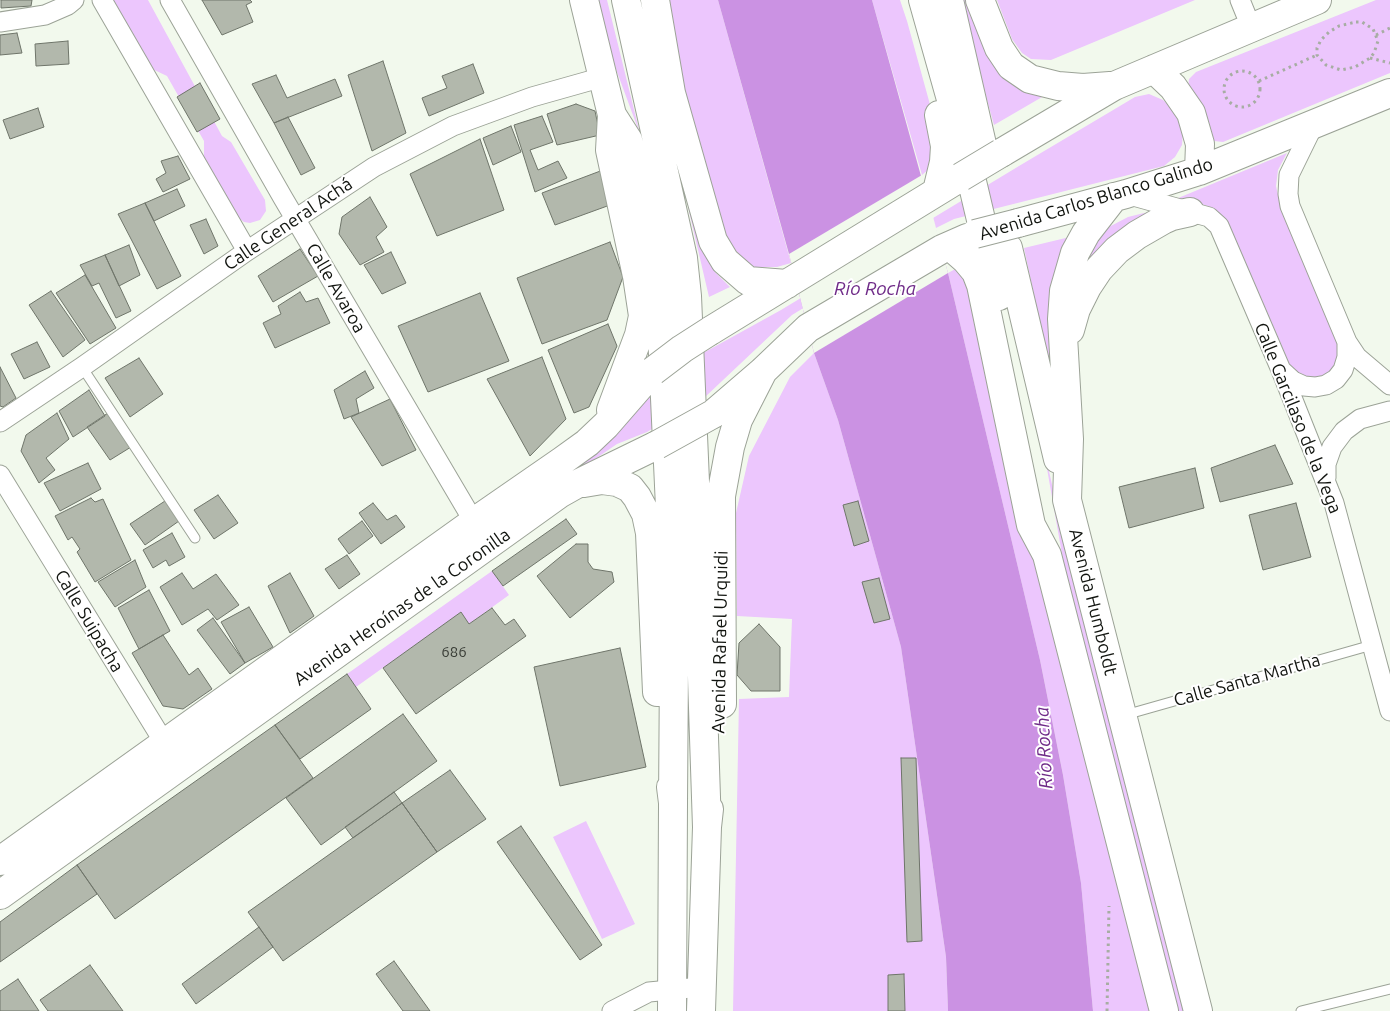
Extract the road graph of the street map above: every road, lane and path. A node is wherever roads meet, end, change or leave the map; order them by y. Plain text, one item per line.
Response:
1 (74, 0) edge
2 (102, 0) edge
3 (170, 0) edge
4 (584, 0) edge
5 (626, 0) edge
6 (655, 0) edge
7 (908, 0) edge
8 (923, 0) edge
9 (949, 0) edge
10 (980, 0) edge
11 (1240, 0) edge
12 (1317, 0) edge
13 (0, 22) edge
14 (1251, 27) junction
15 (1390, 28) edge
16 (1376, 35) junction
17 (1317, 55) junction
18 (1370, 58) junction
19 (1390, 63) edge
20 (1154, 70) junction
21 (603, 78) junction
22 (1259, 81) junction
23 (1114, 86) junction
24 (1390, 93) edge
25 (612, 115) junction
26 (1314, 124) junction
27 (1199, 171) junction
28 (932, 194) junction
29 (1120, 195) junction
30 (1190, 212) junction
31 (296, 219) junction
32 (946, 248) junction
33 (247, 251) junction
34 (791, 281) junction
35 (808, 328) joint
36 (1346, 342) junction
37 (1065, 349) junction
38 (82, 367) junction
39 (1281, 370) junction
40 (763, 371) junction
41 (1390, 385) edge
42 (1390, 411) edge
43 (0, 422) edge
44 (606, 425) junction
45 (0, 475) edge
46 (1326, 482) junction
47 (575, 485) junction
48 (1067, 500) junction
49 (474, 522) junction
50 (195, 538) dead end
51 (1047, 555) junction
52 (1372, 645) junction
53 (1390, 711) edge
54 (1123, 715) junction
55 (163, 744) junction
56 (179, 765) junction
57 (673, 803) junction
58 (707, 827) junction
59 (0, 862) edge
60 (0, 895) edge
61 (1110, 900) dead end
62 (1390, 989) edge
63 (701, 999) edge
64 (672, 1000) edge
65 (612, 1011) edge
66 (1108, 1011) edge
67 (1164, 1011) edge
68 (1198, 1011) edge
69 (1301, 1011) edge

1 - 13 street
2 - 33 street
3 - 31 street, Calle Avaroa
4 - 21 main road
5 - 58 main road
6 - 34 main road
7 - 28 main road
8 - 51 main road
9 - 48 main road
10 - 23 main road
11 - 14 street
12 - 14 main road
14 - 20 main road
15 - 16 path
16 - 17 path
16 - 18 path
17 - 18 path
17 - 22 path
18 - 19 path
20 - 23 main road
20 - 27 main road
21 - 25 main road
21 - 31 street, Calle General Achá
22 - 22 path
23 - 28 main road, bridge
24 - 26 main road, Avenida Carlos Blanco Galindo
25 - 44 main road
25 - 57 main road
26 - 27 main road, Avenida Carlos Blanco Galindo
26 - 36 street
27 - 29 main road, Avenida Carlos Blanco Galindo
28 - 34 main road, Avenida Heroínas de la Coronilla
29 - 30 street, Calle Garcilaso de la Vega
29 - 32 main road, Avenida Carlos Blanco Galindo, bridge
29 - 37 main road, Avenida Humboldt
30 - 37 main road
30 - 39 street, Calle Garcilaso de la Vega
31 - 33 street, Calle General Achá
31 - 49 street, Calle Avaroa
32 - 35 main road, Avenida Carlos Blanco Galindo
32 - 51 main road, Avenida Humboldt
33 - 38 street, Calle General Achá
34 - 44 main road, Avenida Heroínas de la Coronilla, bridge
35 - 40 main road, Avenida Heroínas de la Coronilla
36 - 39 street
36 - 41 street
37 - 48 main road, Avenida Humboldt
38 - 43 street, Calle General Achá
38 - 50 lane
39 - 46 street, Calle Garcilaso de la Vega
40 - 47 main road, Avenida Heroínas de la Coronilla, bridge
40 - 58 main road, Avenida Rafael Urquidi
42 - 46 street
44 - 49 main road, Avenida Heroínas de la Coronilla
45 - 55 street, Calle Suipacha
46 - 52 street, Calle Garcilaso de la Vega
47 - 56 main road, Avenida Heroínas de la Coronilla
47 - 57 main road
48 - 54 main road, Avenida Humboldt
49 - 55 main road, Avenida Heroínas de la Coronilla
51 - 67 main road, Avenida Humboldt
52 - 53 street, Calle Garcilaso de la Vega
52 - 54 lane, Calle Santa Martha
54 - 68 main road, Avenida Humboldt
55 - 56 street, Calle Suipacha
55 - 59 main road, Avenida Heroínas de la Coronilla
56 - 60 main road, Avenida Heroínas de la Coronilla
57 - 64 main road
58 - 63 main road, Avenida Rafael Urquidi
61 - 66 path
62 - 69 lane
63 - 64 street
64 - 65 street

